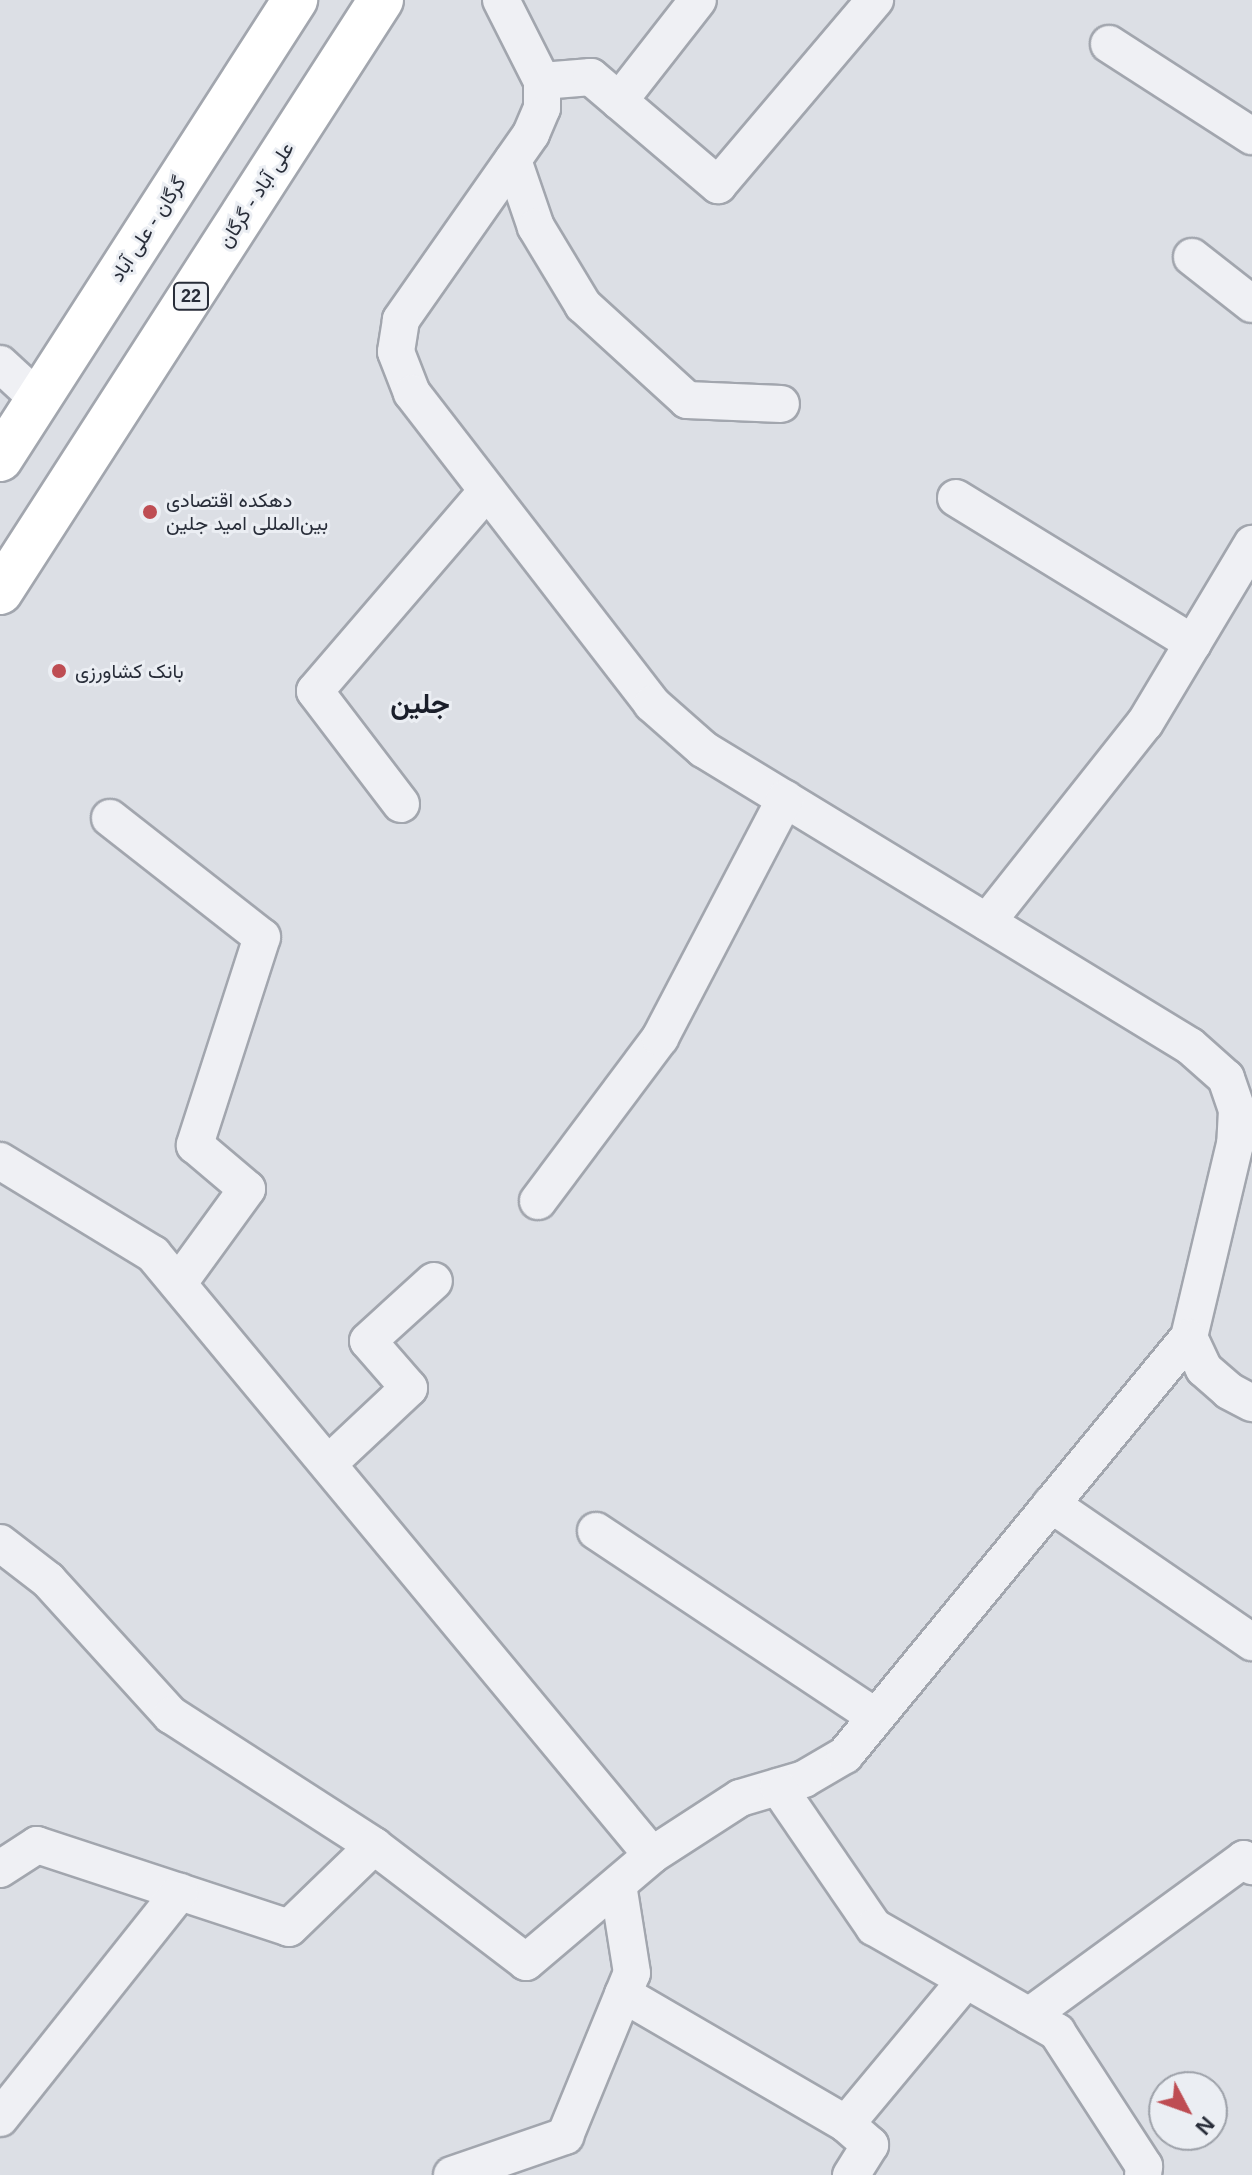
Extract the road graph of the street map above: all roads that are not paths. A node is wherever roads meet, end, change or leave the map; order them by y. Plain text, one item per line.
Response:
1 (295, 0) edge
2 (381, 0) edge
3 (501, 0) edge
4 (698, 0) edge
5 (875, 0) edge
6 (1109, 44) dead end
7 (542, 81) junction
8 (619, 101) junction
9 (1252, 136) edge
10 (513, 160) junction
11 (1192, 257) dead end
12 (1252, 304) edge
13 (0, 364) edge
14 (38, 399) junction
15 (781, 404) dead end
16 (0, 459) edge
17 (487, 491) junction
18 (956, 498) dead end
19 (1252, 544) edge
20 (0, 592) edge
21 (1193, 643) junction
22 (785, 799) junction
23 (401, 804) dead end
24 (110, 818) dead end
25 (987, 922) junction
26 (0, 1161) edge
27 (538, 1201) dead end
28 (434, 1281) dead end
29 (178, 1284) junction
30 (1189, 1337) junction
31 (1252, 1403) edge
32 (328, 1464) junction
33 (1051, 1504) junction
34 (596, 1531) dead end
35 (0, 1543) edge
36 (1252, 1642) edge
37 (876, 1717) junction
38 (778, 1787) junction
39 (374, 1846) junction
40 (652, 1855) junction
41 (1252, 1866) edge
42 (0, 1869) edge
43 (618, 1885) junction
44 (180, 1892) junction
45 (966, 1980) junction
46 (623, 1994) junction
47 (1029, 2016) junction
48 (0, 2118) edge
49 (846, 2124) junction
50 (452, 2175) edge
51 (851, 2175) edge
52 (1143, 2175) edge

1 - 14 highway, گرگان - علی آباد
2 - 20 highway, علی آباد - گرگان / 22
3 - 7 street
4 - 8 street
5 - 8 street
6 - 9 street
7 - 8 street
7 - 10 street
10 - 15 street
10 - 17 street
11 - 12 street
13 - 14 street
14 - 16 highway, گرگان - علی آباد
17 - 22 street
17 - 23 street
18 - 21 street
19 - 21 street
21 - 25 street
22 - 25 street
22 - 27 street
24 - 29 street
25 - 30 street
26 - 29 street
28 - 32 street
29 - 32 street
30 - 31 street
30 - 33 street
32 - 40 street
33 - 36 street
33 - 37 street
34 - 37 street
35 - 39 street
37 - 38 street
38 - 40 street
38 - 45 street
39 - 43 street
39 - 44 street
40 - 43 street
41 - 47 street
42 - 44 street
43 - 46 street
44 - 48 street
45 - 47 street
45 - 49 street
46 - 49 street
46 - 50 street
47 - 52 street
49 - 51 street

